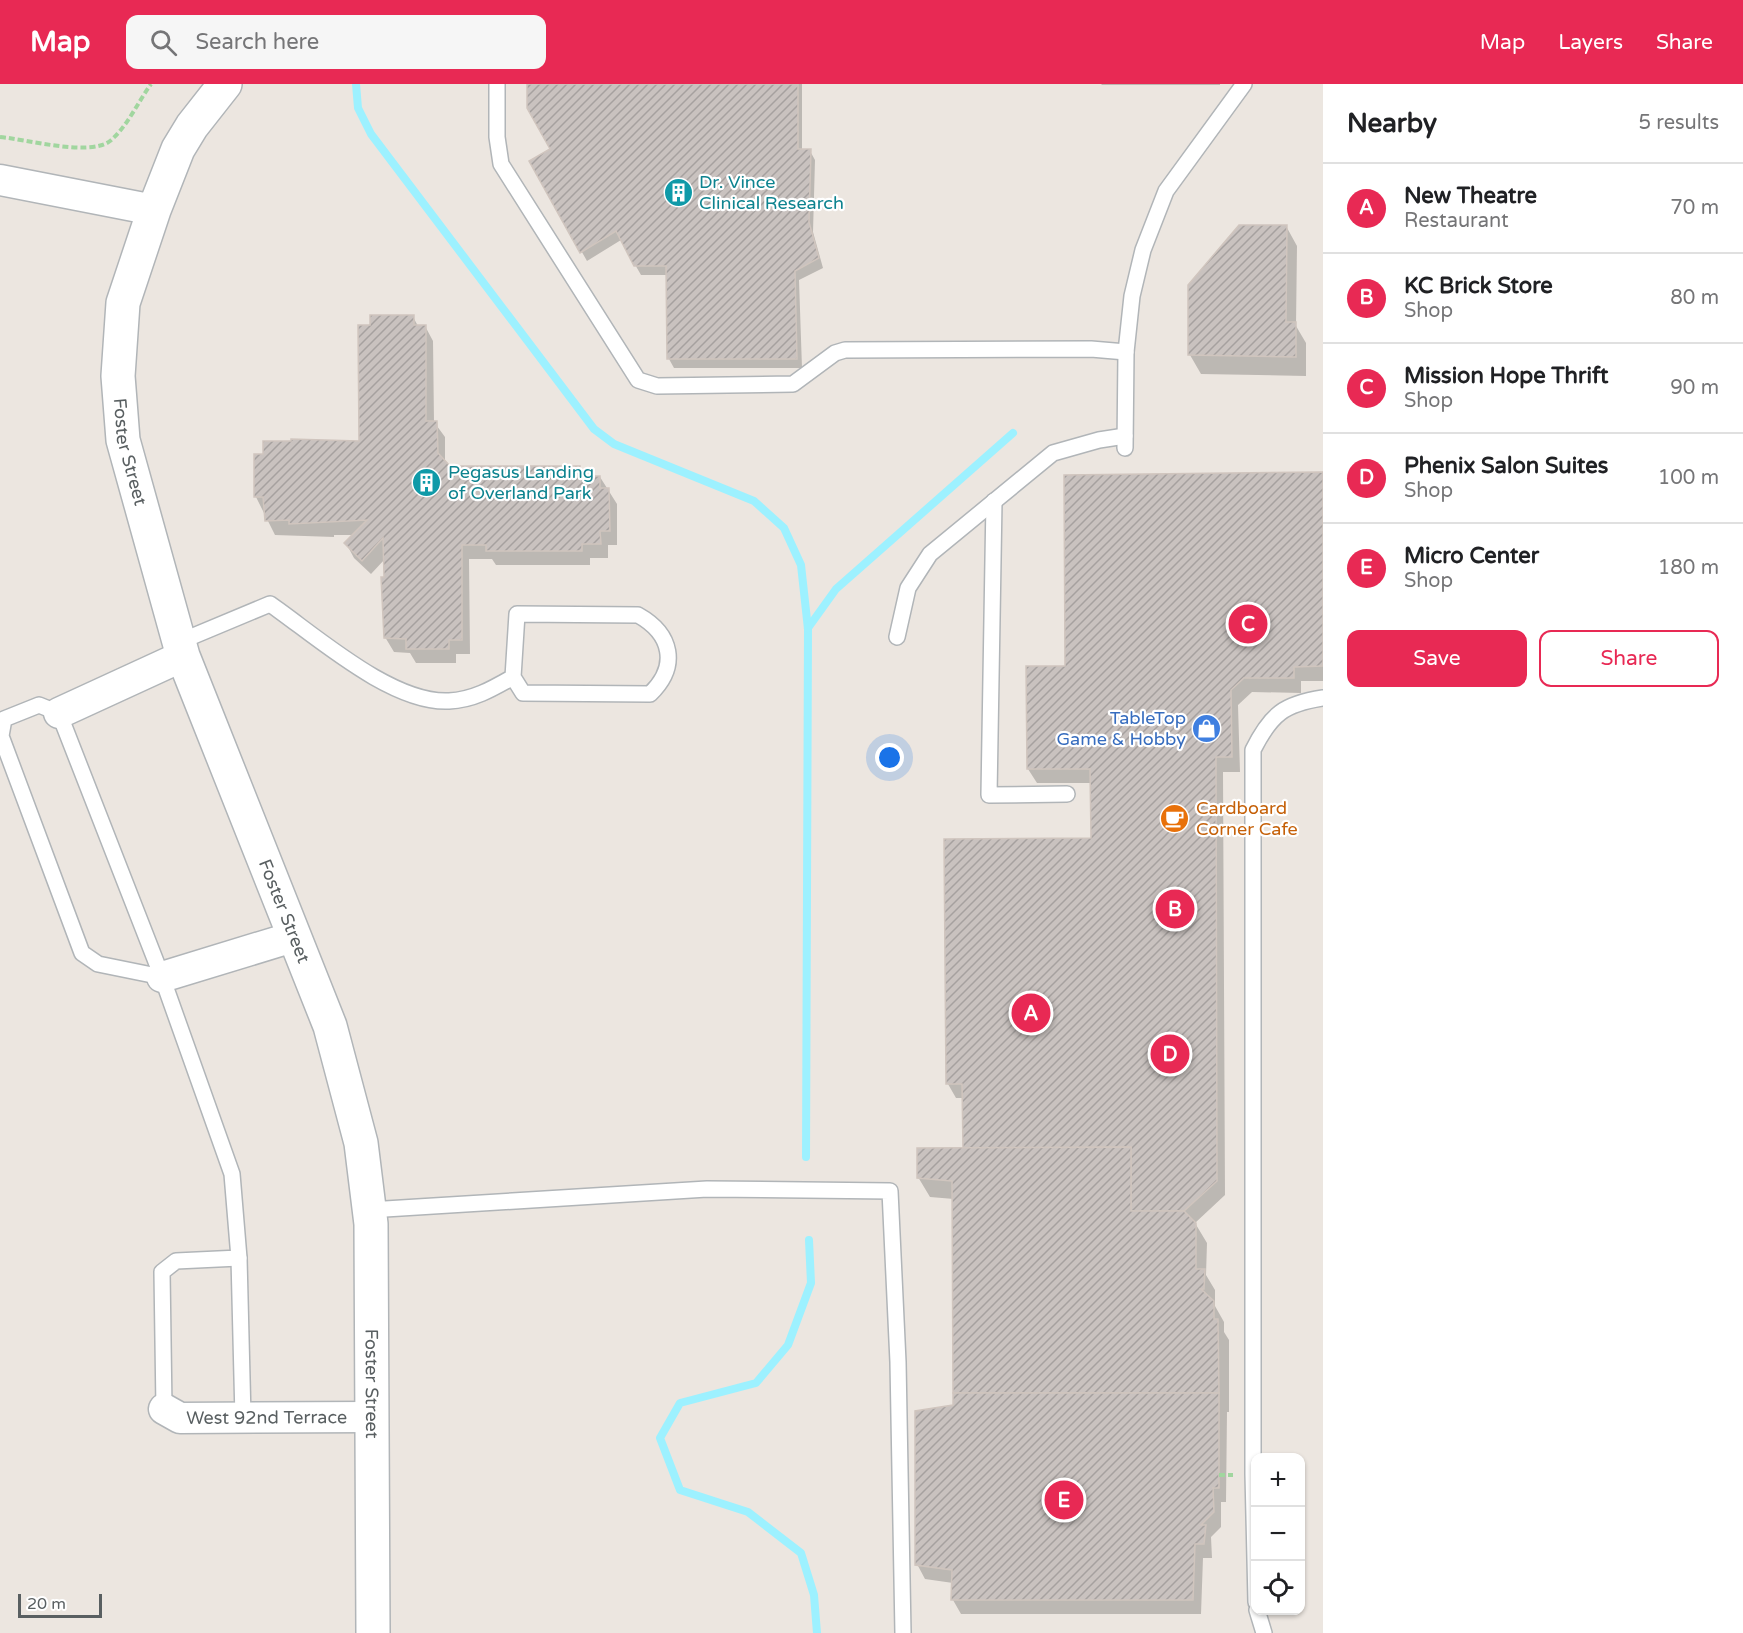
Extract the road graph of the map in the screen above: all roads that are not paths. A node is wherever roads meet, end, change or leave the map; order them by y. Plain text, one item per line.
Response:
1 (225, 84) edge
2 (496, 84) edge
3 (1244, 84) edge
4 (0, 180) edge
5 (154, 210) junction
6 (1126, 352) junction
7 (994, 501) junction
8 (897, 637) dead end
9 (181, 649) junction
10 (513, 678) junction
11 (1323, 698) edge
12 (60, 712) junction
13 (1067, 794) dead end
14 (293, 937) junction
15 (162, 977) junction
16 (369, 1209) junction
17 (239, 1258) junction
18 (164, 1409) joint
19 (371, 1417) junction
20 (243, 1418) junction
21 (1255, 1561) edge
22 (1258, 1615) edge
23 (373, 1633) edge
24 (903, 1633) edge
25 (1264, 1633) edge

1 - 5 street, Foster Street
2 - 6 lane
3 - 6 lane
4 - 5 street
5 - 9 street, Foster Street
6 - 7 lane
7 - 8 lane
7 - 13 lane
9 - 10 lane
9 - 12 street
9 - 14 street, Foster Street
10 - 10 lane
11 - 21 lane
12 - 15 lane
12 - 15 lane
14 - 15 street
14 - 16 street, Foster Street
15 - 17 lane
16 - 19 street, Foster Street
16 - 24 lane
17 - 18 lane
17 - 20 lane
18 - 20 street, West 92nd Terrace
19 - 20 street, West 92nd Terrace
19 - 23 street, Foster Street
22 - 25 lane

